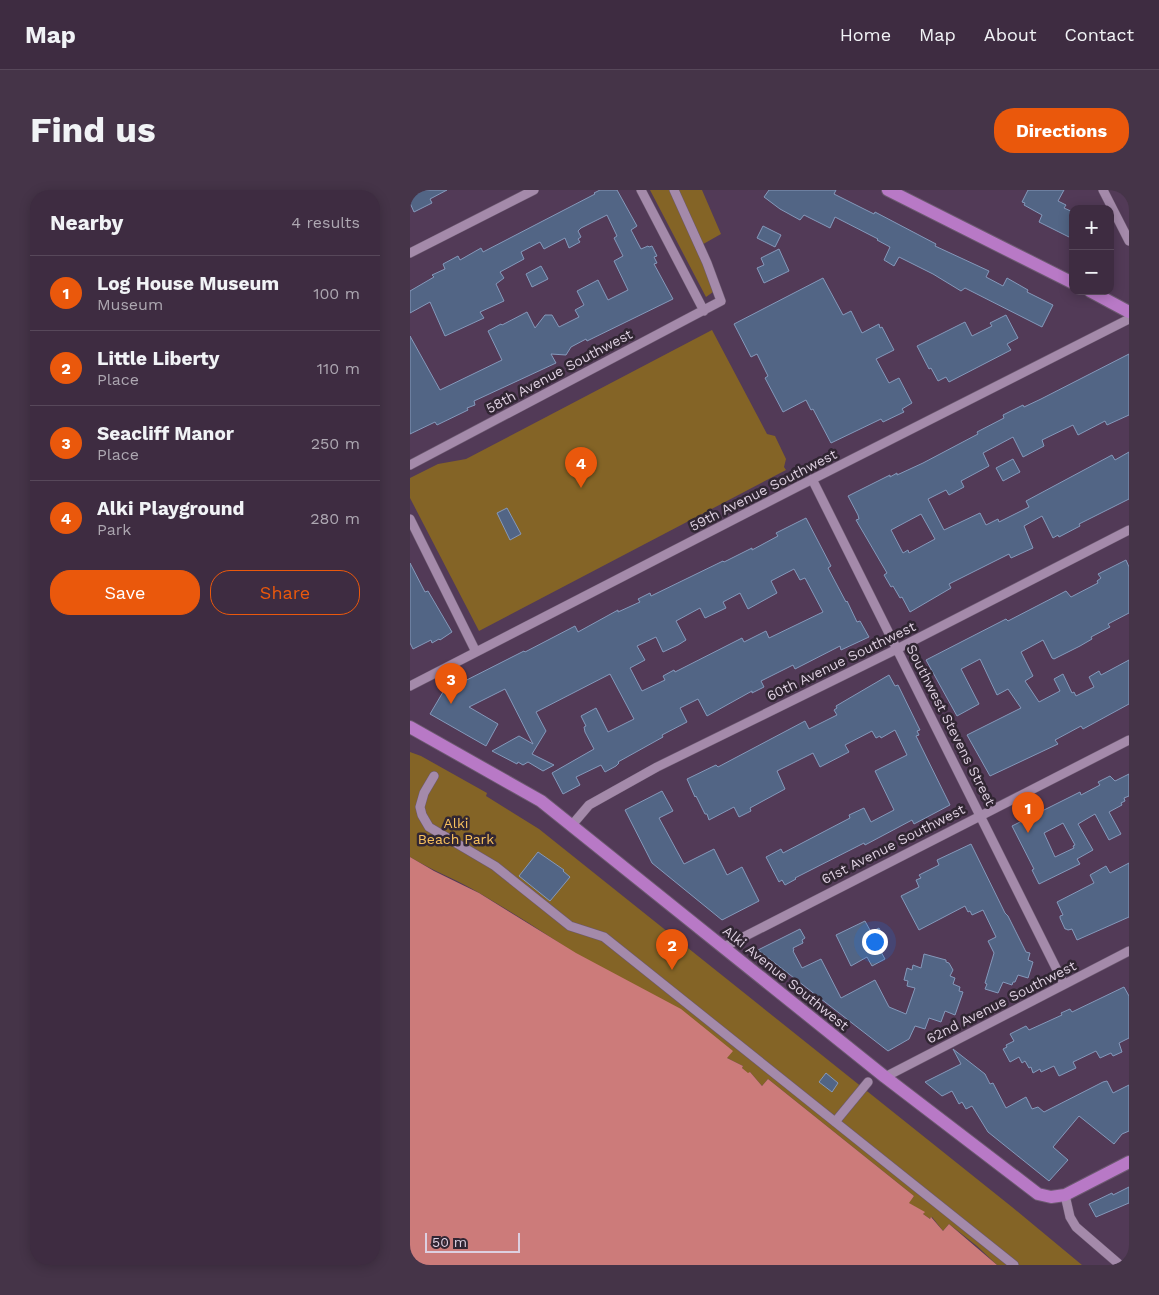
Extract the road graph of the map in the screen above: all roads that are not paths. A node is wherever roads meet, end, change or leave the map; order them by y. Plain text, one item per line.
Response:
1 (534, 190) edge
2 (641, 190) edge
3 (674, 190) edge
4 (888, 190) edge
5 (1103, 190) edge
6 (1129, 241) edge
7 (410, 252) edge
8 (1069, 281) edge
9 (1097, 295) edge
10 (704, 311) junction
11 (1129, 312) edge
12 (1129, 319) edge
13 (410, 465) edge
14 (812, 479) junction
15 (411, 525) edge
16 (1129, 530) edge
17 (897, 649) junction
18 (476, 652) junction
19 (410, 686) edge
20 (410, 727) edge
21 (1129, 740) edge
22 (434, 776) dead end
23 (980, 815) junction
24 (572, 825) junction
25 (724, 947) junction
26 (1129, 951) edge
27 (1064, 984) junction
28 (885, 1077) junction
29 (868, 1082) dead end
30 (835, 1122) junction
31 (1129, 1162) edge
32 (1065, 1195) junction
33 (1014, 1265) edge
34 (1120, 1265) edge

1 - 7 street
2 - 10 street
3 - 10 street, 58th Avenue Southwest
4 - 8 main road
5 - 6 street
9 - 11 main road
10 - 13 street, 58th Avenue Southwest
12 - 14 street, 59th Avenue Southwest
14 - 17 street, Southwest Stevens Street
14 - 18 street, 59th Avenue Southwest
15 - 18 street
16 - 17 street, 60th Avenue Southwest
17 - 23 street, Southwest Stevens Street
17 - 24 street, 60th Avenue Southwest
18 - 19 street, 59th Avenue Southwest
20 - 24 main road, Alki Avenue Southwest
21 - 23 street, 61st Avenue Southwest
22 - 30 street
23 - 25 street, 61st Avenue Southwest
23 - 27 street, Southwest Stevens Street
24 - 25 main road, Alki Avenue Southwest
25 - 28 main road, Alki Avenue Southwest
26 - 27 street, 62nd Avenue Southwest
27 - 28 street, 62nd Avenue Southwest
28 - 32 main road, Alki Avenue Southwest
29 - 30 street
30 - 33 street
31 - 32 main road
32 - 34 street

